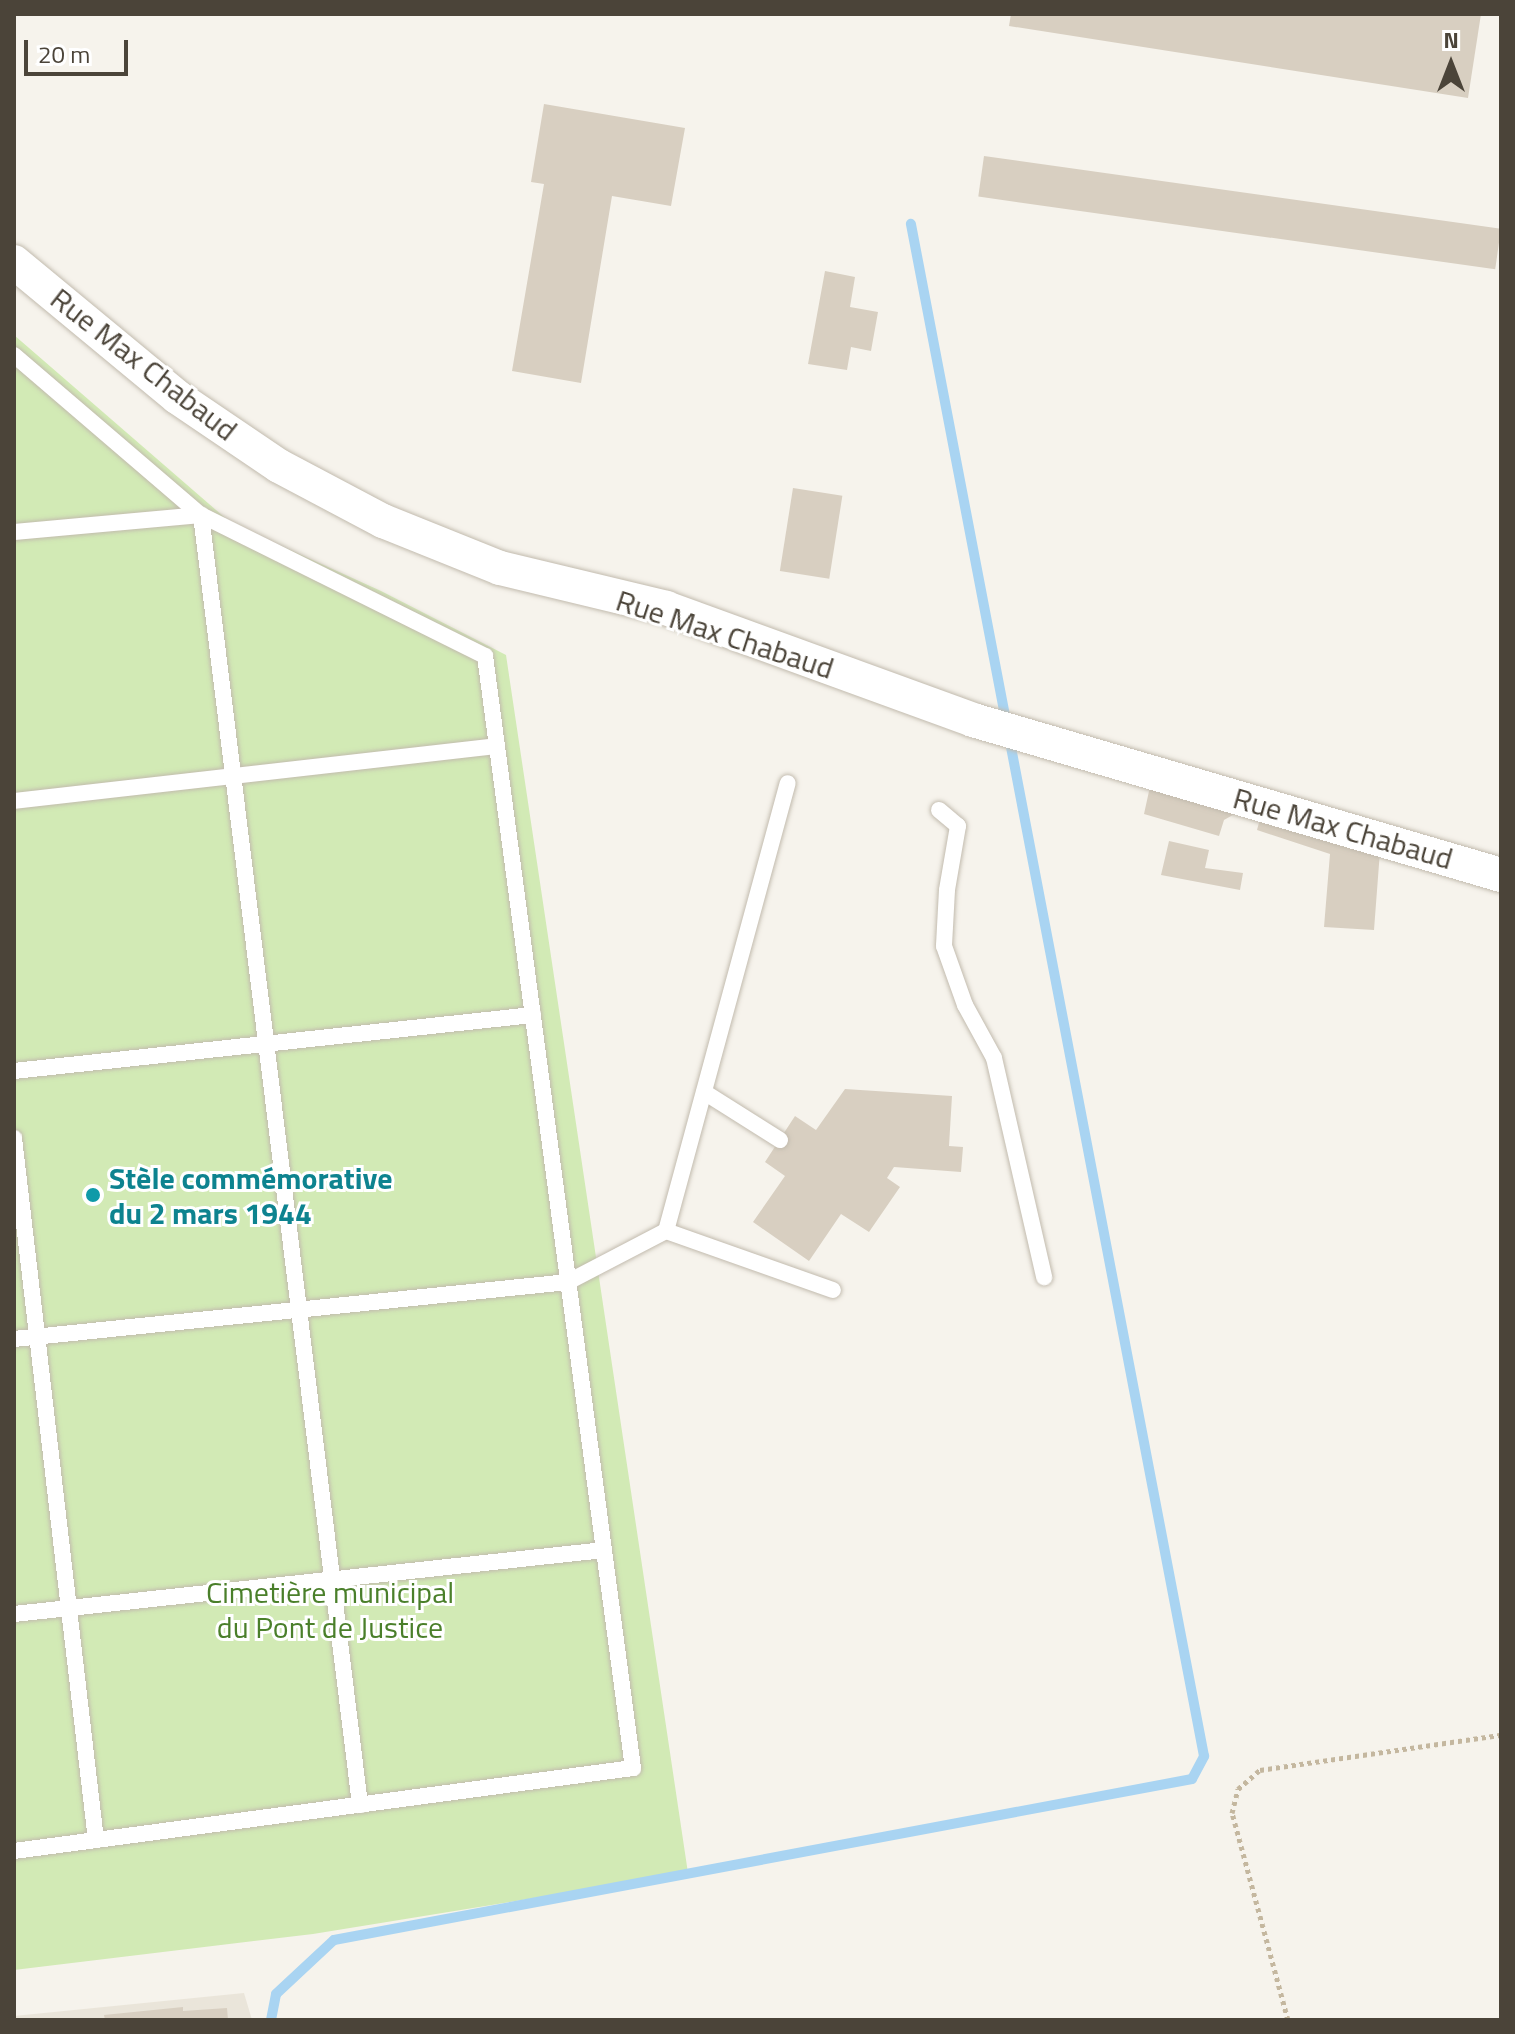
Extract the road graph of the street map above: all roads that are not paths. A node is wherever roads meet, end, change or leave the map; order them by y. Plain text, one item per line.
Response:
1 (14, 262) edge
2 (14, 355) edge
3 (201, 515) junction
4 (14, 532) edge
5 (497, 746) junction
6 (233, 775) junction
7 (788, 783) dead end
8 (14, 801) edge
9 (939, 810) dead end
10 (1501, 875) edge
11 (533, 1015) junction
12 (266, 1044) junction
13 (14, 1071) edge
14 (704, 1092) junction
15 (14, 1138) edge
16 (780, 1140) dead end
17 (666, 1231) junction
18 (1044, 1277) dead end
19 (568, 1282) junction
20 (833, 1290) dead end
21 (299, 1310) junction
22 (37, 1336) junction
23 (14, 1339) edge
24 (604, 1550) junction
25 (333, 1579) junction
26 (69, 1607) junction
27 (14, 1614) edge
28 (360, 1805) junction
29 (96, 1840) junction
30 (14, 1851) edge

1 - 10 street, Rue Max Chabaud
2 - 3 lane
3 - 4 lane
3 - 5 lane
3 - 6 lane
5 - 6 lane
5 - 11 lane
6 - 8 lane
6 - 12 lane
7 - 14 lane
9 - 18 lane
11 - 12 lane
11 - 19 lane
12 - 13 lane
12 - 21 lane
14 - 16 lane
14 - 17 lane
15 - 22 lane
17 - 19 lane
17 - 20 lane
19 - 21 lane
19 - 24 lane
21 - 22 lane
21 - 25 lane
22 - 23 lane
22 - 26 lane
24 - 25 lane
24 - 28 lane
25 - 26 lane
25 - 28 lane
26 - 27 lane
26 - 29 lane
28 - 29 lane
29 - 30 lane

